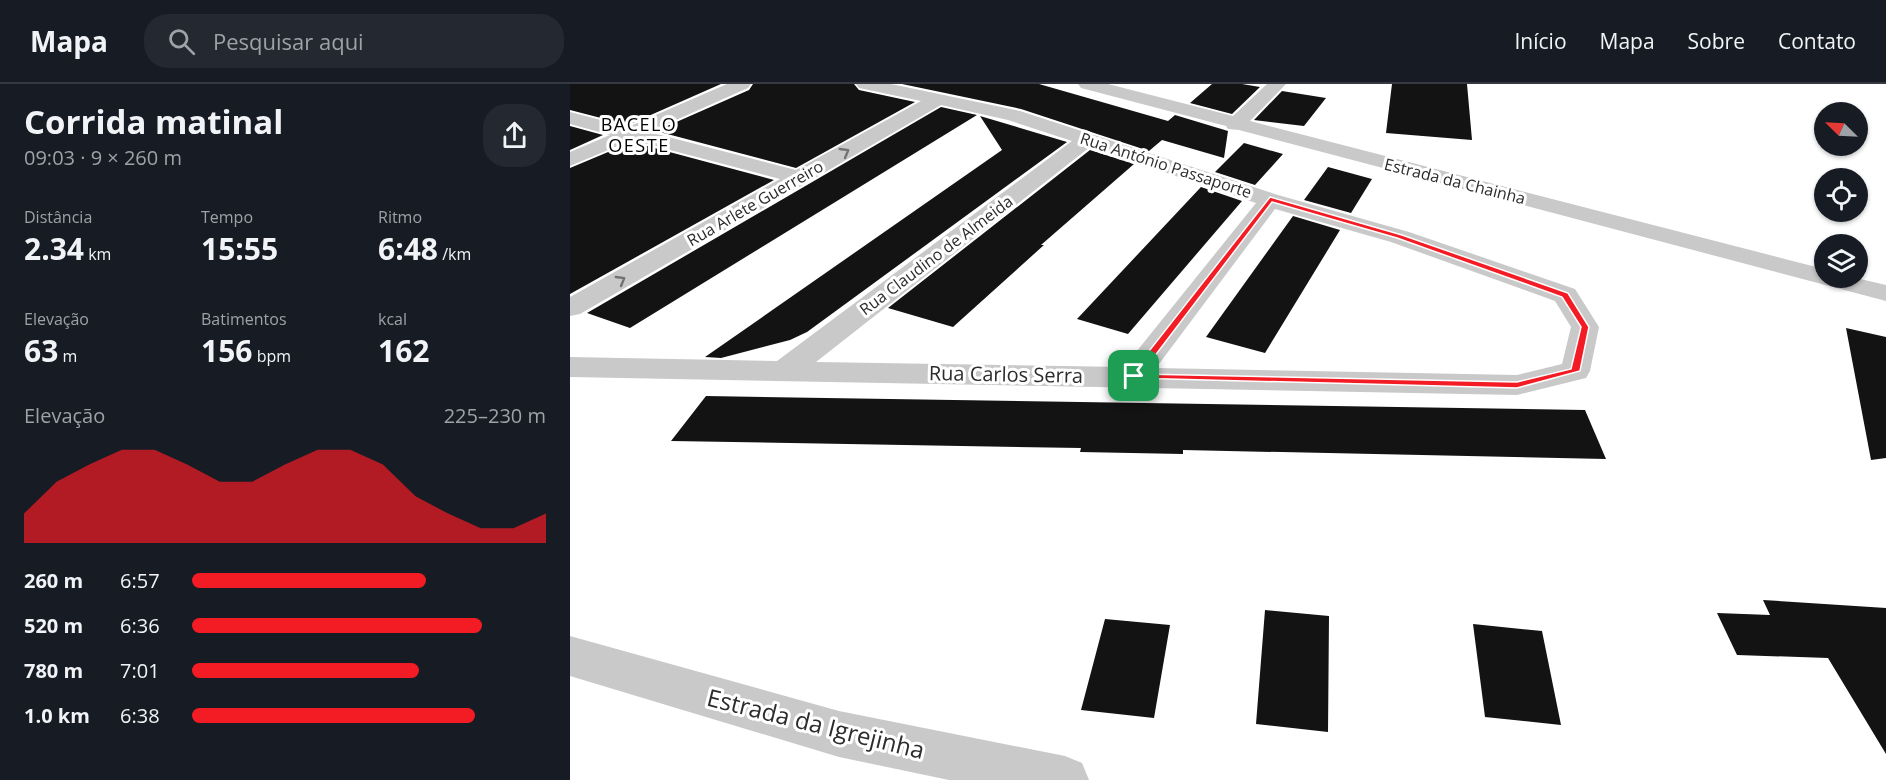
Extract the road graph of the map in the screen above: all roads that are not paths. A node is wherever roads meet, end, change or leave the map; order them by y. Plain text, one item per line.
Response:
1 (742, 84) edge
2 (865, 84) edge
3 (1087, 84) edge
4 (1277, 84) edge
5 (940, 98) junction
6 (570, 118) edge
7 (1235, 124) junction
8 (630, 134) junction
9 (1088, 139) junction
10 (570, 160) edge
11 (800, 178) junction
12 (1270, 200) junction
13 (1814, 274) edge
14 (1867, 288) edge
15 (1886, 293) edge
16 (570, 308) edge
17 (1585, 327) joint
18 (570, 367) edge
19 (784, 371) junction
20 (1134, 376) junction
21 (570, 656) edge
22 (1065, 780) edge

1 - 8 street
2 - 5 street, Rua António Passaporte
3 - 7 street, Estrada da Chainha
4 - 7 street
5 - 9 street, Rua António Passaporte
11 -> 5 street, Rua Arlete Guerreiro
6 - 8 street
7 - 13 street, Estrada da Chainha
8 - 10 street
8 - 11 street
9 - 12 street, Rua António Passaporte
9 - 19 street, Rua Claudino de Almeida
16 -> 11 street, Rua Arlete Guerreiro
12 - 17 street, Rua António Passaporte
12 - 20 street
14 - 15 street, Estrada da Chainha
17 - 20 street, Rua Carlos Serra
18 - 19 street, Rua Carlos Serra
19 - 20 street, Rua Carlos Serra
21 - 22 street, Estrada da Igrejinha

